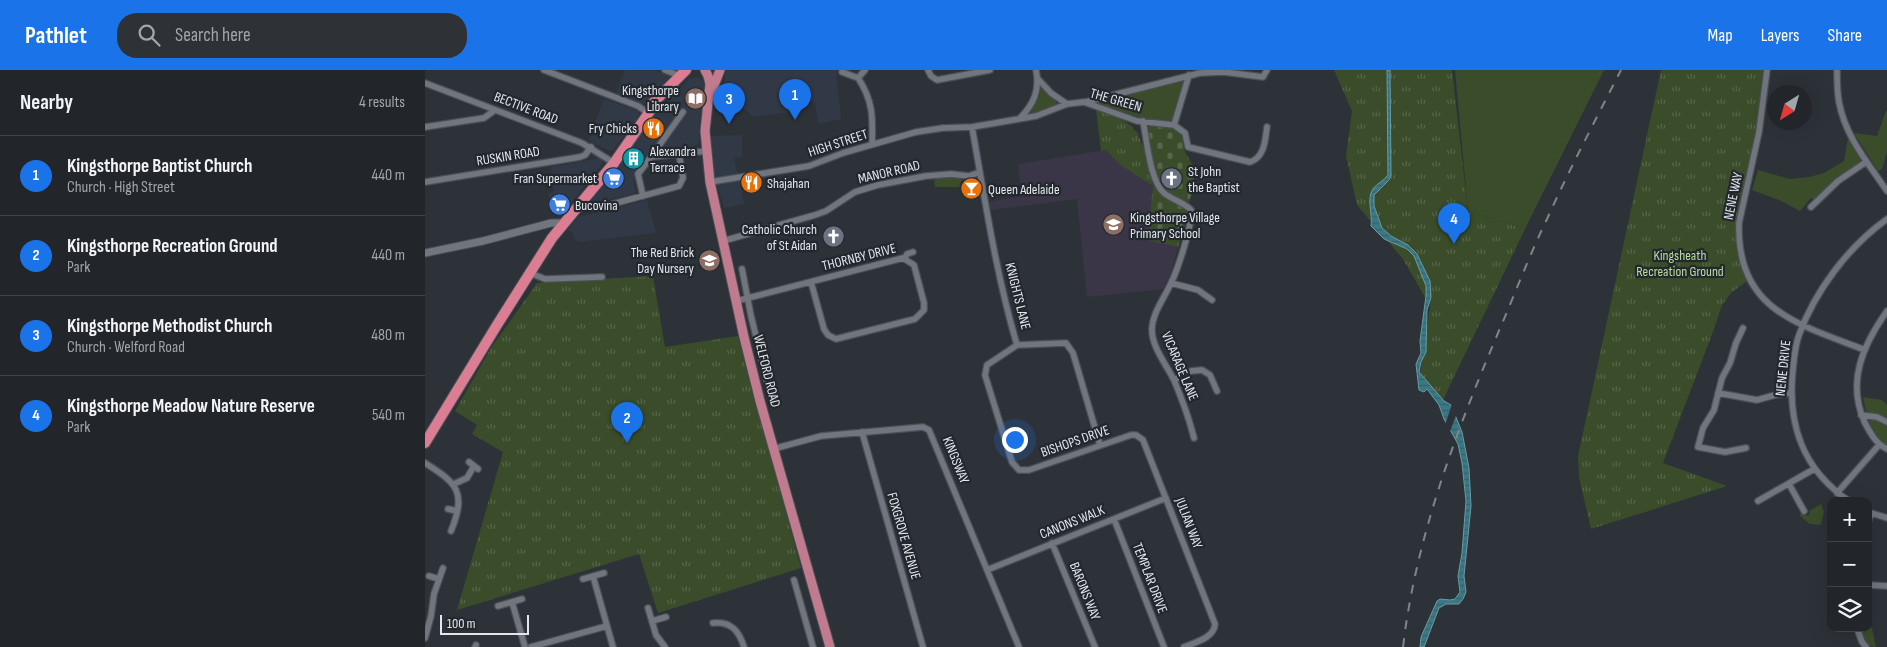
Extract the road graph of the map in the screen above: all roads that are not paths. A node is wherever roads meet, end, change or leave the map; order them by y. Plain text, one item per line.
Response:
1 (544, 70) edge
2 (665, 70) edge
3 (694, 70) edge
4 (705, 70) edge
5 (720, 70) edge
6 (865, 70) edge
7 (928, 70) edge
8 (990, 70) edge
9 (1036, 70) edge
10 (1267, 70) edge
11 (1767, 70) edge
12 (1837, 70) edge
13 (842, 72) dead end
14 (1247, 72) edge
15 (683, 73) edge
16 (1189, 75) junction
17 (858, 78) junction
18 (1038, 79) junction
19 (425, 83) edge
20 (708, 97) junction
21 (1084, 102) junction
22 (1067, 104) junction
23 (495, 110) junction
24 (649, 112) junction
25 (683, 112) dead end
26 (1020, 118) junction
27 (1143, 121) junction
28 (1174, 125) junction
29 (425, 127) edge
30 (972, 127) junction
31 (1267, 127) dead end
32 (872, 144) junction
33 (591, 147) junction
34 (706, 150) junction
35 (679, 153) junction
36 (651, 157) junction
37 (1866, 162) junction
38 (614, 163) junction
39 (980, 172) junction
40 (425, 182) edge
41 (710, 182) junction
42 (1887, 191) edge
43 (643, 196) junction
44 (1811, 207) dead end
45 (577, 208) junction
46 (1887, 219) edge
47 (564, 223) junction
48 (723, 241) junction
49 (913, 252) dead end
50 (425, 253) edge
51 (905, 258) junction
52 (742, 269) dead end
53 (530, 273) junction
54 (601, 276) dead end
55 (811, 282) junction
56 (1171, 283) junction
57 (747, 298) junction
58 (1211, 300) dead end
59 (736, 301) junction
60 (1887, 311) edge
61 (1803, 326) junction
62 (1743, 328) dead end
63 (1017, 345) junction
64 (1865, 350) junction
65 (1173, 380) junction
66 (1217, 391) dead end
67 (769, 393) dead end
68 (1718, 393) junction
69 (1791, 393) junction
70 (1861, 415) junction
71 (1887, 422) edge
72 (429, 429) edge
73 (862, 432) junction
74 (1139, 436) joint
75 (1195, 438) dead end
76 (425, 443) edge
77 (1100, 445) junction
78 (1879, 445) junction
79 (1746, 448) dead end
80 (773, 449) junction
81 (1887, 449) edge
82 (425, 463) edge
83 (474, 466) dead end
84 (1814, 469) junction
85 (454, 484) junction
86 (1789, 484) junction
87 (1837, 493) junction
88 (1843, 497) edge
89 (1166, 498) junction
90 (1758, 501) dead end
91 (448, 509) dead end
92 (457, 511) junction
93 (1804, 511) dead end
94 (1872, 514) edge
95 (1887, 518) edge
96 (1114, 519) junction
97 (451, 530) dead end
98 (1052, 544) junction
99 (443, 568) dead end
100 (987, 570) junction
101 (604, 573) dead end
102 (429, 576) dead end
103 (593, 576) junction
104 (439, 579) junction
105 (583, 579) dead end
106 (794, 580) dead end
107 (1872, 585) edge
108 (1887, 586) edge
109 (522, 599) dead end
110 (512, 602) junction
111 (498, 606) dead end
112 (648, 608) dead end
113 (666, 617) dead end
114 (652, 621) junction
115 (740, 623) dead end
116 (713, 624) dead end
117 (607, 626) junction
118 (735, 629) junction
119 (1858, 632) edge
120 (425, 638) edge
121 (556, 640) junction
122 (525, 647) edge
123 (531, 647) edge
124 (558, 647) edge
125 (613, 647) edge
126 (665, 647) edge
127 (744, 647) edge
128 (813, 647) edge
129 (830, 647) edge
130 (923, 647) edge
131 (1019, 647) edge
132 (1095, 647) edge
133 (1164, 647) edge
134 (1184, 647) edge
135 (1866, 647) edge

1 - 24 street
2 - 15 street
3 - 24 highway
4 - 20 main road, WELFORD ROAD
5 - 20 main road, WELFORD ROAD
6 - 17 street
7 - 8 street
9 - 18 street
10 - 14 street
11 - 61 street, NENE WAY
12 - 37 street
13 - 17 street
14 - 16 street
15 - 24 highway
16 - 21 street
16 - 28 street
17 - 32 street
18 - 22 street
18 - 26 street
19 - 23 street, BECTIVE ROAD
20 - 34 main road, WELFORD ROAD
21 - 22 street, THE GREEN
21 - 27 street, THE GREEN
22 - 26 street, THE GREEN
23 - 29 street
23 - 33 street, BECTIVE ROAD
24 - 38 highway
25 - 36 street
26 - 30 street, THE GREEN
27 - 28 street, THE GREEN
27 - 56 street, VICARAGE LANE
28 - 31 street
30 - 32 street, HIGH STREET
30 - 39 street, KNIGHTS LANE
32 - 41 street, HIGH STREET
33 - 38 street, BECTIVE ROAD
33 - 40 street, RUSKIN ROAD
34 - 35 street
34 - 41 main road, WELFORD ROAD
35 - 36 street
35 - 43 street
36 - 43 street
37 - 42 street
37 - 44 street
38 - 45 highway
39 - 48 street, MANOR ROAD
39 - 63 street, KNIGHTS LANE
41 - 48 main road, WELFORD ROAD
43 - 45 street
45 - 47 highway
46 - 61 street, NENE DRIVE
47 - 50 street
47 - 53 highway
48 - 59 main road, WELFORD ROAD
49 - 51 street
51 - 55 street, THORNBY DRIVE
51 - 55 street, THORNBY DRIVE
52 - 57 street, WELFORD ROAD
53 - 54 street
53 - 72 highway
55 - 57 street, THORNBY DRIVE
56 - 58 street
56 - 65 street, VICARAGE LANE
57 - 59 street, THORNBY DRIVE
57 - 67 street, WELFORD ROAD
59 - 80 main road, WELFORD ROAD
60 - 64 street
61 - 64 street, NENE WAY
61 - 69 street, NENE DRIVE
62 - 68 street
63 - 77 street, KNIGHTS LANE
63 - 77 street, BISHOPS DRIVE
64 - 70 street
65 - 66 street
65 - 75 street, VICARAGE LANE
68 - 69 street
68 - 79 street
69 - 84 street, NENE DRIVE
70 - 71 street
70 - 78 street
72 - 76 highway
73 - 80 street, KINGSWAY
73 - 100 street, KINGSWAY
73 - 130 street, FOXGROVE AVENUE
74 - 77 street, BISHOPS DRIVE
74 - 89 street, JULIAN WAY
78 - 81 street
78 - 87 street
80 - 129 main road, WELFORD ROAD
82 - 85 street
83 - 85 street
84 - 86 street
84 - 87 street, NENE DRIVE
85 - 92 street
86 - 90 street
86 - 93 street
87 - 88 street, NENE DRIVE
89 - 96 street, CANONS WALK
89 - 134 street, JULIAN WAY
91 - 92 street
92 - 97 street
94 - 95 street
96 - 98 street, CANONS WALK
96 - 133 street, TEMPLAR DRIVE
98 - 100 street, CANONS WALK
98 - 132 street, BARONS WAY
99 - 104 street
100 - 131 street, KINGSWAY
101 - 103 street
102 - 104 street
103 - 105 street
103 - 117 street
104 - 120 street
106 - 128 street
107 - 108 street
109 - 110 street
110 - 111 street
110 - 122 street
112 - 114 street
113 - 114 street
114 - 126 street
115 - 118 street
116 - 118 street
117 - 121 street
117 - 125 street
118 - 127 street
119 - 135 street
121 - 123 street
121 - 124 street

